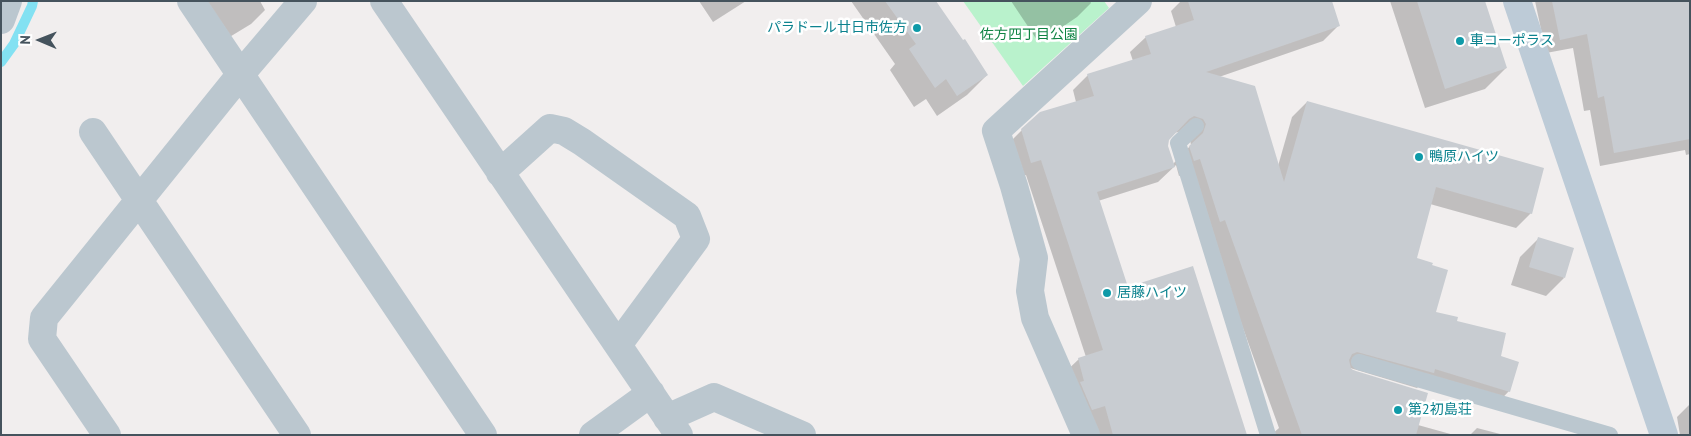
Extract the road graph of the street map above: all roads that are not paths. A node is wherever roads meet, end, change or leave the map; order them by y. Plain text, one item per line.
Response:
1 (8, 1) edge
2 (191, 1) edge
3 (303, 1) edge
4 (384, 1) edge
5 (1138, 1) edge
6 (1517, 1) edge
7 (1, 20) edge
8 (240, 75) junction
9 (1196, 126) dead end
10 (93, 132) dead end
11 (500, 172) junction
12 (139, 201) junction
13 (618, 345) junction
14 (1359, 362) dead end
15 (651, 393) junction
16 (673, 426) edge
17 (107, 435) edge
18 (297, 435) edge
19 (483, 435) edge
20 (592, 435) edge
21 (802, 435) edge
22 (1086, 435) edge
23 (1268, 435) edge
24 (1610, 435) edge
25 (1664, 435) edge

1 - 7 street
2 - 8 street
3 - 8 street
4 - 11 street
5 - 22 street
6 - 25 street
8 - 12 street
8 - 19 street
9 - 23 lane
10 - 12 street
11 - 13 street
11 - 13 street
12 - 17 street
12 - 18 street
13 - 15 street
14 - 24 lane
15 - 16 street
15 - 20 street
16 - 21 street

